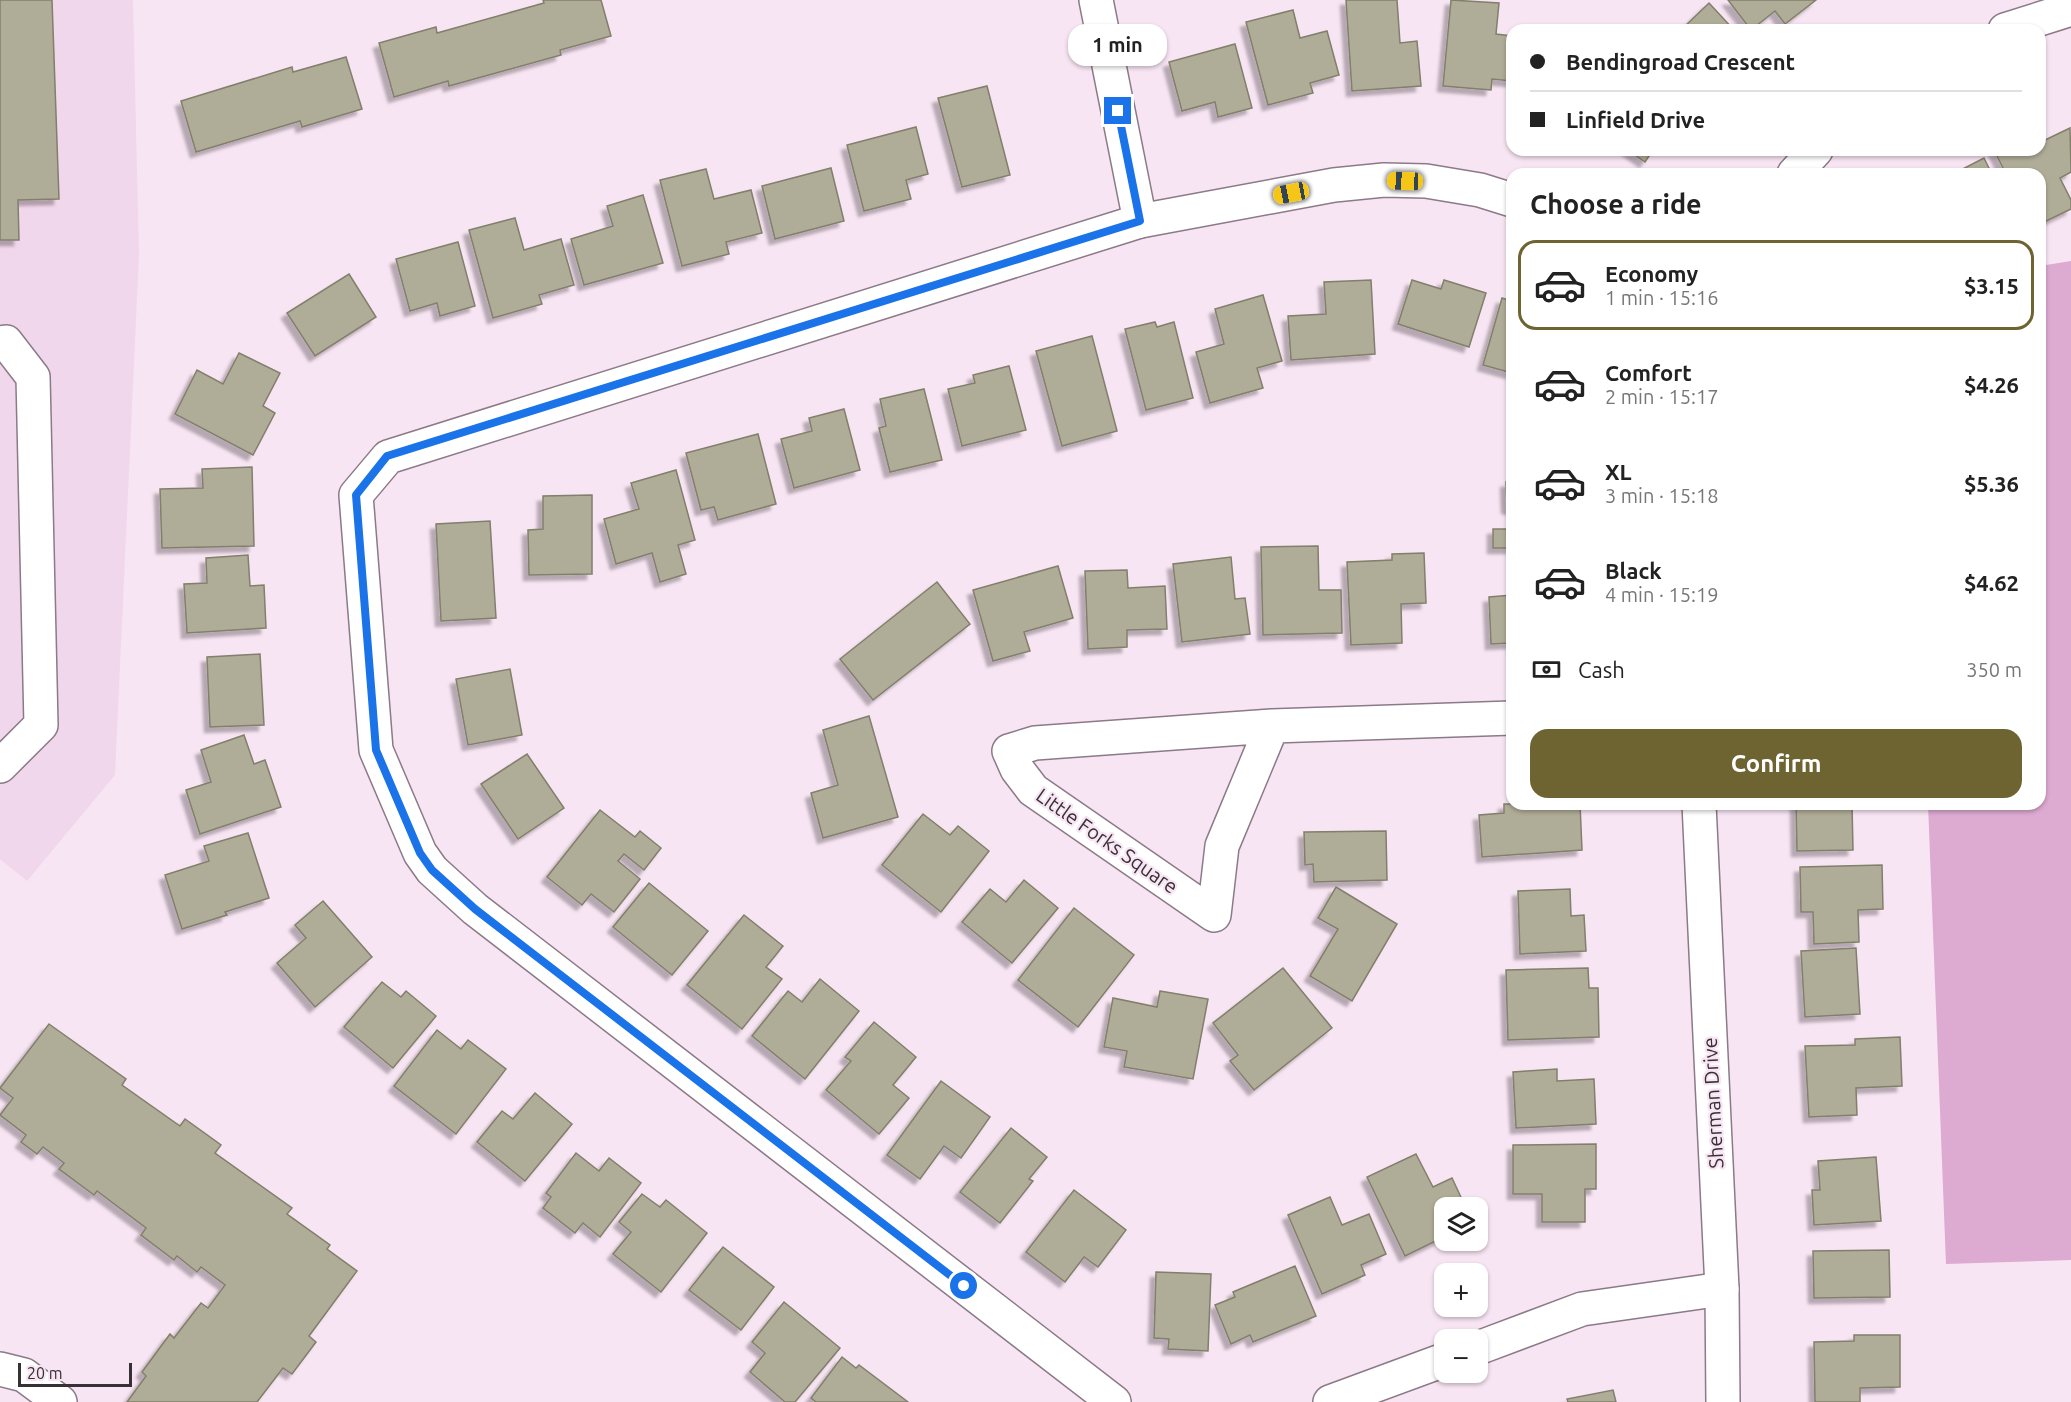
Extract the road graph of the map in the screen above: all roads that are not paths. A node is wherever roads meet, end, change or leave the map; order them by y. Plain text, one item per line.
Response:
1 (1096, 0) edge
2 (2071, 9) edge
3 (2024, 24) edge
4 (1810, 156) edge
5 (1800, 168) edge
6 (1506, 198) edge
7 (1140, 221) junction
8 (0, 343) edge
9 (1506, 718) edge
10 (1272, 726) junction
11 (0, 766) edge
12 (1699, 810) edge
13 (1722, 1289) junction
14 (1488, 1344) edge
15 (1434, 1364) edge
16 (0, 1369) edge
17 (60, 1402) edge
18 (1114, 1402) edge
19 (1330, 1402) edge
20 (1723, 1402) edge

1 - 7 street
2 - 3 street
4 - 5 street
6 - 7 street
7 - 18 street
8 - 11 street
9 - 10 street, Little Forks Square
10 - 10 street, Little Forks Square
12 - 13 street, Sherman Drive
13 - 14 street
13 - 20 street, Sherman Drive
15 - 19 street
16 - 17 street

